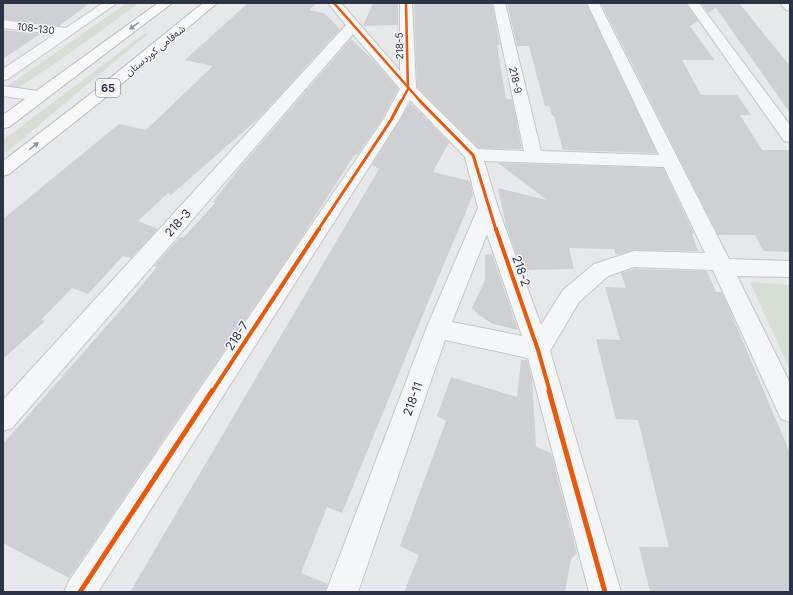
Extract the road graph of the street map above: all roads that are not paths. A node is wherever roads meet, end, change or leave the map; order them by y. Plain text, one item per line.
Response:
1 (111, 3) edge
2 (166, 3) edge
3 (211, 3) edge
4 (334, 3) edge
5 (406, 3) edge
6 (499, 3) edge
7 (593, 3) edge
8 (693, 3) edge
9 (786, 3) edge
10 (790, 7) edge
11 (3, 24) edge
12 (353, 26) junction
13 (68, 32) junction
14 (3, 76) edge
15 (408, 89) junction
16 (3, 91) edge
17 (38, 96) junction
18 (3, 123) edge
19 (790, 137) edge
20 (473, 155) junction
21 (534, 157) junction
22 (670, 161) junction
23 (3, 170) edge
24 (488, 208) junction
25 (721, 265) junction
26 (790, 269) edge
27 (438, 330) junction
28 (538, 350) junction
29 (790, 410) edge
30 (3, 419) edge
31 (80, 592) edge
32 (342, 592) edge
33 (605, 592) edge

1 - 13 street
2 -> 17 highway
23 -> 3 highway, شەقامی کوردستان / 65
4 - 12 street, 218-2
5 - 15 street, 218-5
6 - 21 street, 218-9
7 - 22 street
8 - 19 street
9 - 10 street
11 - 13 street, 108-130
12 - 15 street, 218-2
12 - 30 street, 218-3
13 - 14 street
15 - 20 street, 218-2
15 - 31 street, 218-7
16 - 17 street
17 - 18 highway
20 - 21 street
20 - 24 street, 218-2
21 - 22 street
22 - 25 street
24 - 27 street, 218-11
24 - 28 street, 218-2
25 - 26 street
25 - 28 street
25 - 29 street
27 - 28 street
27 - 32 street, 218-11
28 - 33 street, 218-2

